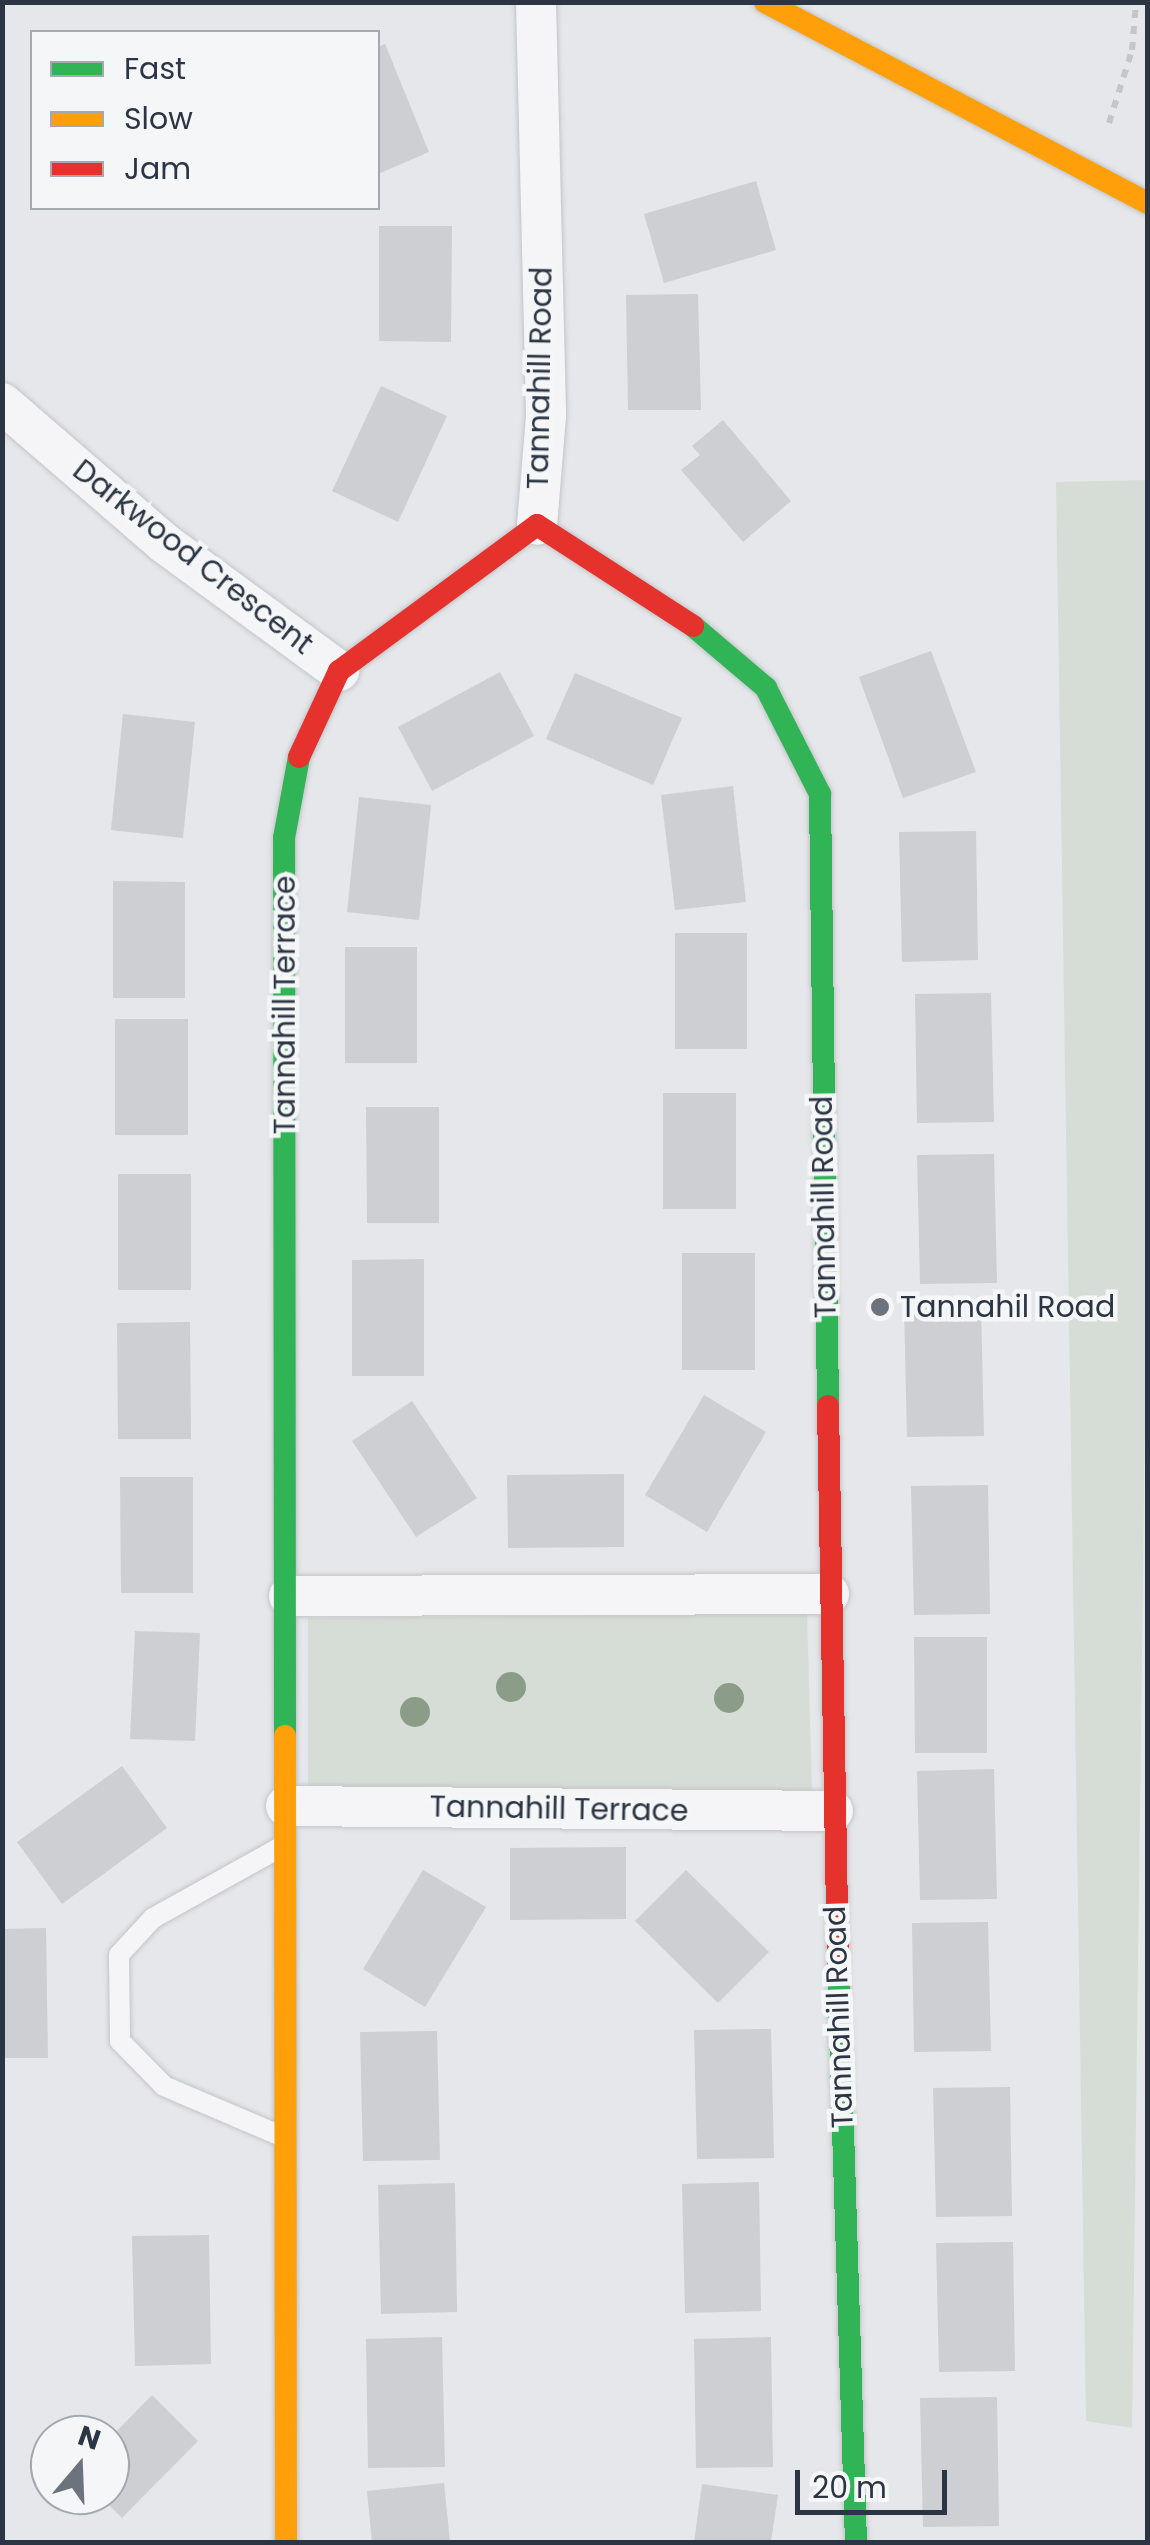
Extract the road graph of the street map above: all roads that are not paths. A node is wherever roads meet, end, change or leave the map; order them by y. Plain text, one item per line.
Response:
1 (536, 2) edge
2 (765, 2) edge
3 (1148, 204) edge
4 (2, 403) edge
5 (538, 525) junction
6 (340, 671) junction
7 (829, 1594) junction
8 (290, 1596) junction
9 (833, 1811) junction
10 (286, 1825) junction
11 (288, 2139) junction
12 (286, 2542) edge
13 (856, 2542) edge

1 - 5 street, Tannahill Road
2 - 3 street
4 - 6 street, Darkwood Crescent
5 - 6 street, Tannahill Terrace
5 - 7 street, Tannahill Road
6 - 8 street, Tannahill Terrace
7 - 8 street
7 - 9 street, Tannahill Road
8 - 10 street, Tannahill Terrace
9 - 10 street, Tannahill Terrace
9 - 13 street, Tannahill Road
10 - 11 street, Tannahill Terrace
10 - 11 lane, Tannahill Terrace
11 - 12 street, Tannahill Terrace

